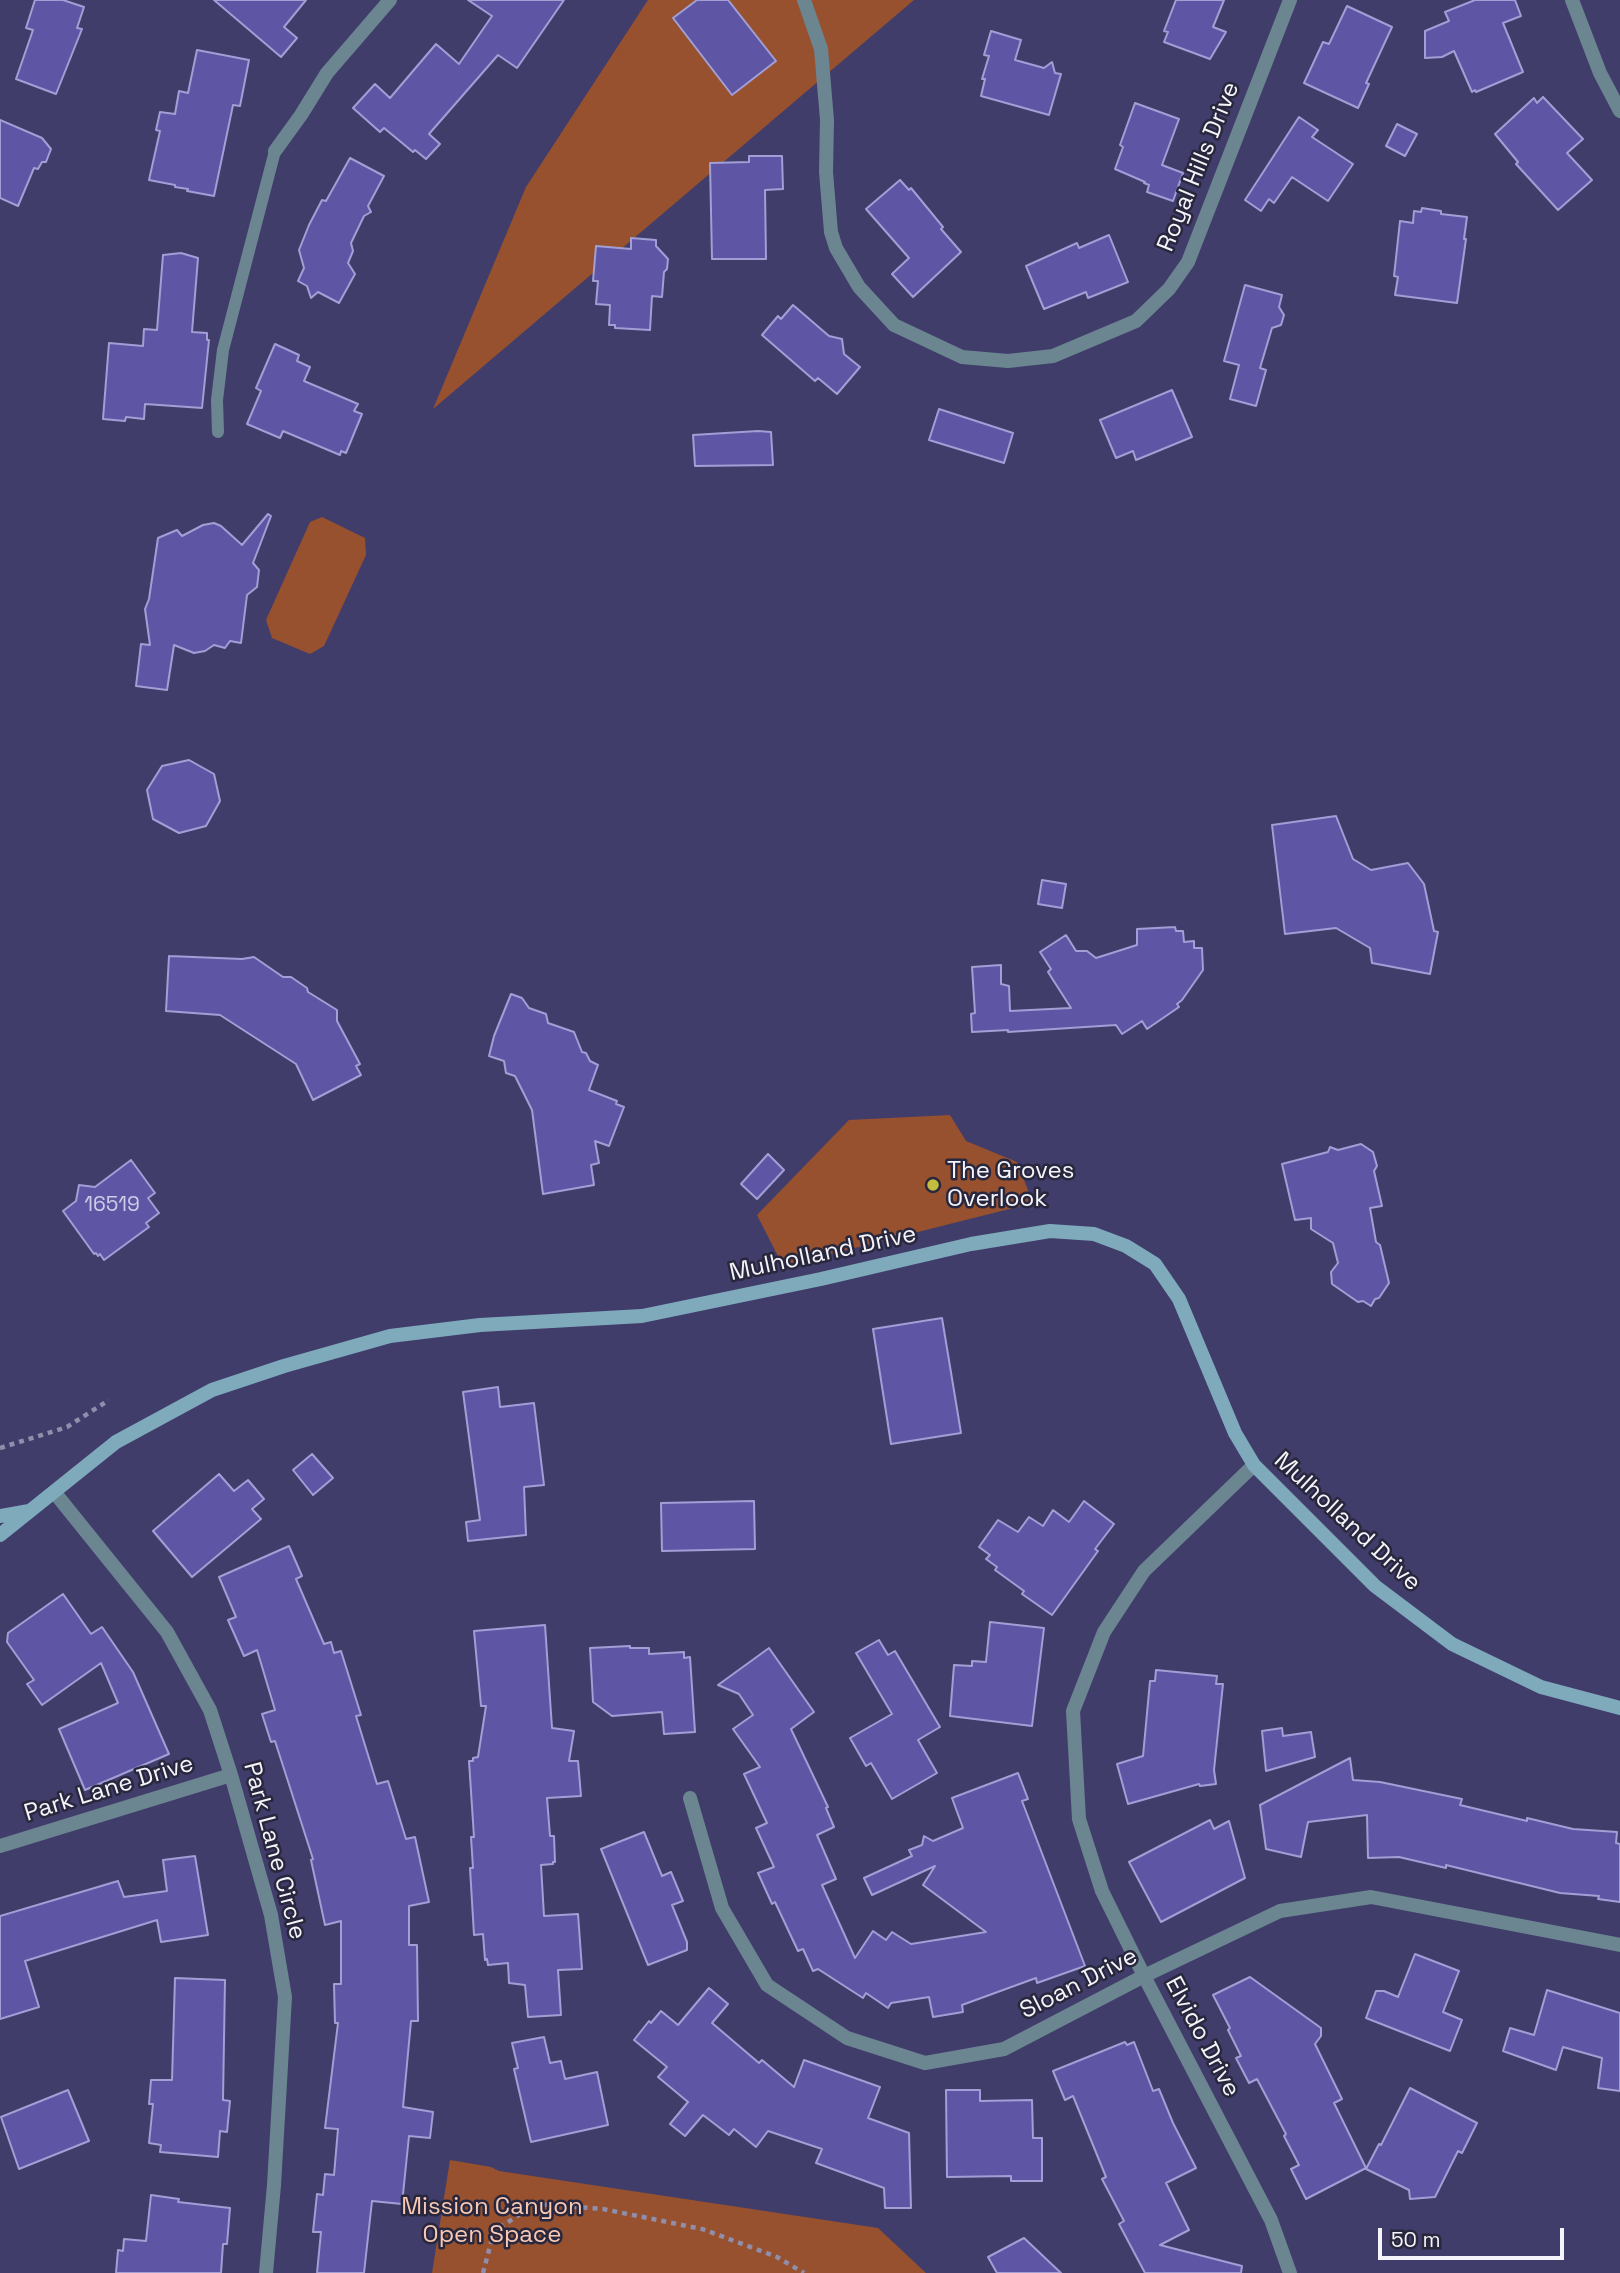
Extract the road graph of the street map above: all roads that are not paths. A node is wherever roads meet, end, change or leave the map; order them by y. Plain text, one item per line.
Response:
1 (390, 0) edge
2 (804, 0) edge
3 (1290, 0) edge
4 (1572, 0) edge
5 (1620, 111) edge
6 (275, 151) joint
7 (218, 432) dead end
8 (1254, 1465) junction
9 (55, 1493) junction
10 (30, 1511) junction
11 (0, 1516) edge
12 (0, 1535) edge
13 (1620, 1707) edge
14 (232, 1775) junction
15 (690, 1798) dead end
16 (0, 1846) edge
17 (1620, 1945) edge
18 (1144, 1976) junction
19 (266, 2273) edge
20 (1290, 2273) edge

1 - 6 street
2 - 3 street, Royal Hills Drive
4 - 5 street
6 - 7 lane
8 - 9 main road, Mulholland Drive
8 - 13 main road, Mulholland Drive
8 - 18 street, Elvido Drive
9 - 10 main road, Mulholland Drive
9 - 14 street, Park Lane Circle
10 - 11 main road
10 - 12 main road, Mulholland Drive
14 - 16 street, Park Lane Drive
14 - 19 street, Park Lane Circle
15 - 18 street, Sloan Drive
17 - 18 street, Sloan Drive
18 - 20 street, Elvido Drive

